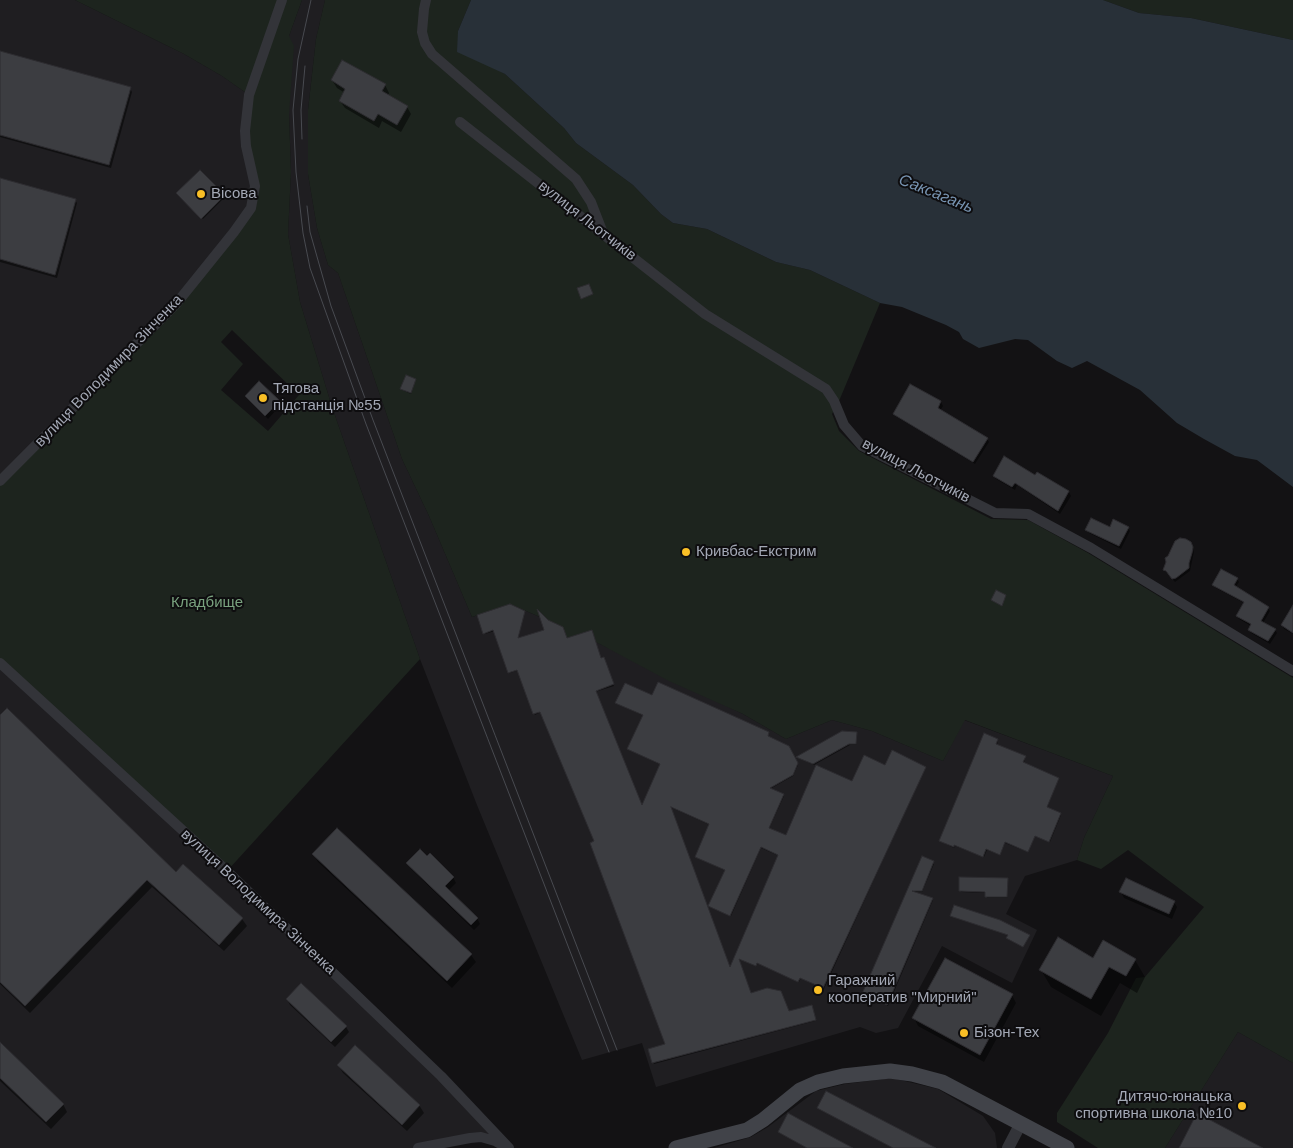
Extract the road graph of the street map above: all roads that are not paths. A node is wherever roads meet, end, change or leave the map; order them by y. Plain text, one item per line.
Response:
1 (282, 0) edge
2 (426, 0) edge
3 (460, 122) dead end
4 (603, 233) junction
5 (0, 481) edge
6 (0, 663) edge
7 (1293, 671) edge
8 (1021, 1123) junction
9 (418, 1148) edge
10 (508, 1148) edge
11 (676, 1148) edge
12 (1008, 1148) edge
13 (1067, 1148) edge

1 - 5 street, вулиця Володимира Зінченка
2 - 4 street
3 - 4 street, вулиця Льотчиків
4 - 7 street, вулиця Льотчиків
6 - 10 street, вулиця Володимира Зінченка
8 - 11 main road
8 - 12 street
8 - 13 main road
9 - 10 street, вулиця Володимира Зінченка

